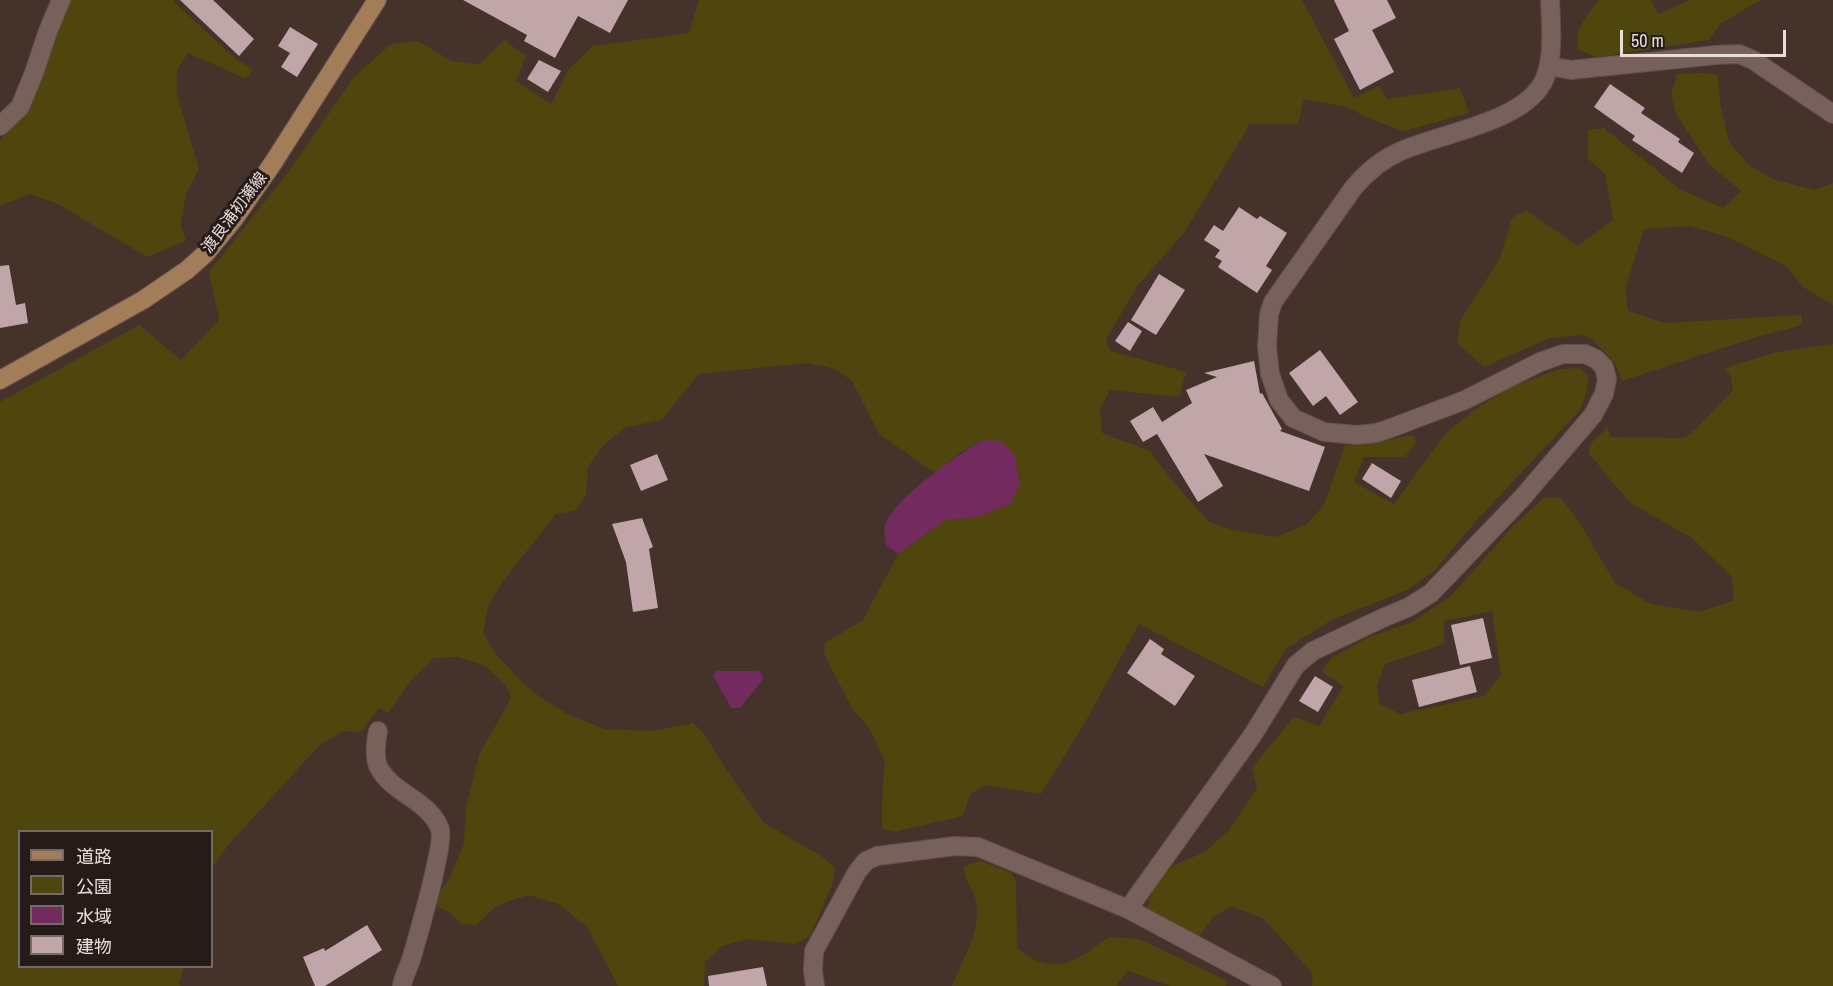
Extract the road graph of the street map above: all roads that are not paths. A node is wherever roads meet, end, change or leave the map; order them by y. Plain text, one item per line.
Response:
1 (61, 0) edge
2 (377, 0) edge
3 (1550, 0) edge
4 (1549, 66) junction
5 (1833, 114) edge
6 (0, 126) edge
7 (0, 380) edge
8 (378, 731) dead end
9 (1128, 909) junction
10 (402, 986) edge
11 (815, 986) edge
12 (1272, 986) edge

1 - 6 street
2 - 7 main road, 渡良浦初瀬線
3 - 4 street
4 - 5 street
4 - 9 street
8 - 10 street
9 - 11 street
9 - 12 street

